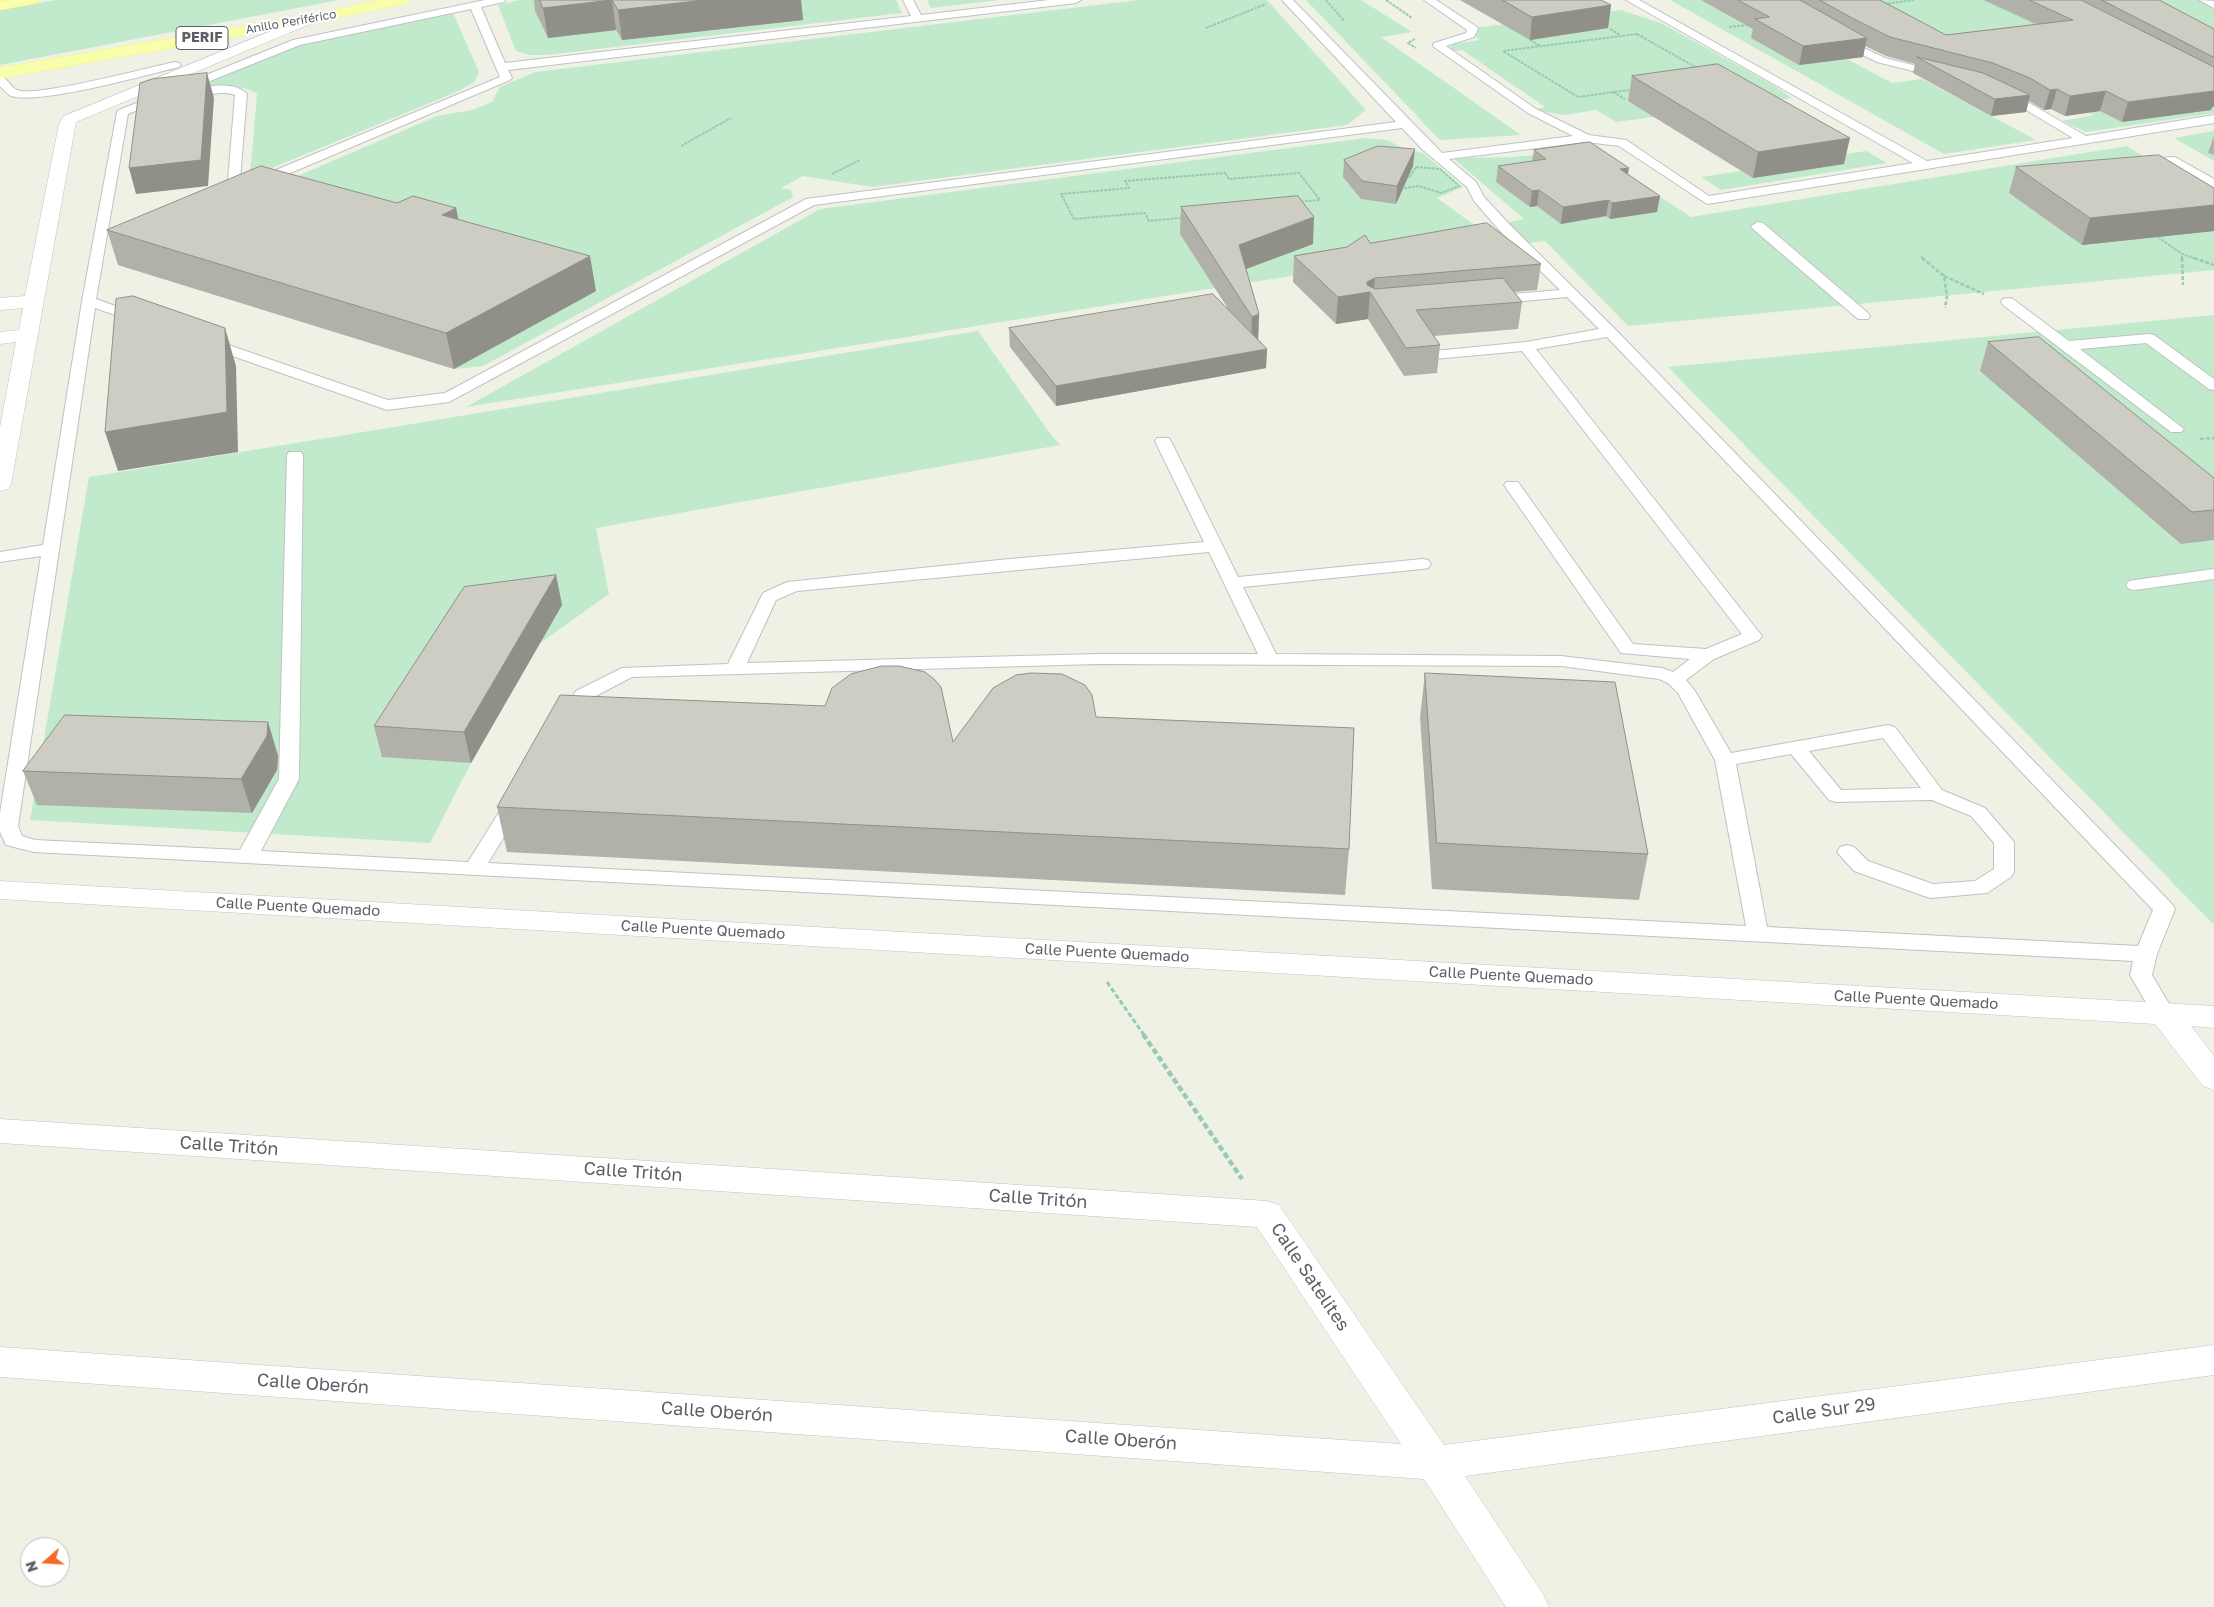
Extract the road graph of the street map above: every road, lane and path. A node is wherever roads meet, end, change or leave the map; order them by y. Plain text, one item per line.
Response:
1 (32, 0) edge
2 (404, 0) edge
3 (500, 0) edge
4 (908, 0) edge
5 (1076, 0) edge
6 (1287, 0) edge
7 (1326, 0) edge
8 (1386, 0) edge
9 (1429, 0) edge
10 (1631, 0) edge
11 (1883, 0) edge
12 (1914, 0) edge
13 (1985, 0) edge
14 (2204, 0) edge
15 (1889, 3) junction
16 (1881, 4) edge
17 (475, 5) junction
18 (2214, 5) edge
19 (0, 6) edge
20 (918, 18) junction
21 (310, 19) junction
22 (1414, 19) dead end
23 (1345, 22) dead end
24 (1748, 25) edge
25 (1206, 28) dead end
26 (1722, 28) dead end
27 (2044, 28) edge
28 (1610, 29) edge
29 (1830, 34) edge
30 (1621, 36) junction
31 (1422, 37) dead end
32 (1530, 40) edge
33 (1540, 47) junction
34 (1420, 51) dead end
35 (175, 66) dead end
36 (501, 67) junction
37 (0, 73) edge
38 (1951, 78) edge
39 (0, 79) edge
40 (1990, 89) edge
41 (1613, 92) junction
42 (164, 95) junction
43 (1625, 99) dead end
44 (731, 118) dead end
45 (2214, 119) edge
46 (1405, 124) junction
47 (1586, 138) junction
48 (2082, 139) junction
49 (681, 146) dead end
50 (1439, 157) junction
51 (860, 160) dead end
52 (2129, 164) edge
53 (1925, 165) junction
54 (829, 175) dead end
55 (2214, 184) edge
56 (1441, 193) joint
57 (1090, 218) junction
58 (1094, 223) dead end
59 (1758, 226) dead end
60 (2150, 232) edge
61 (116, 242) edge
62 (98, 249) junction
63 (2182, 254) junction
64 (1921, 257) dead end
65 (2214, 265) edge
66 (1944, 276) junction
67 (2183, 285) dead end
68 (1571, 293) junction
69 (1988, 296) dead end
70 (32, 301) junction
71 (88, 301) junction
72 (1482, 301) edge
73 (2008, 302) dead end
74 (0, 304) edge
75 (1945, 308) dead end
76 (1863, 316) dead end
77 (154, 324) edge
78 (1610, 332) junction
79 (26, 335) junction
80 (191, 337) edge
81 (0, 338) edge
82 (1526, 346) junction
83 (2067, 346) junction
84 (1434, 355) edge
85 (10, 376) edge
86 (2214, 386) edge
87 (6, 416) edge
88 (2176, 429) dead end
89 (1163, 441) dead end
90 (295, 455) dead end
91 (0, 484) edge
92 (1512, 485) dead end
93 (1214, 546) junction
94 (51, 549) junction
95 (0, 557) edge
96 (1422, 564) dead end
97 (2214, 574) edge
98 (1232, 583) junction
99 (2135, 585) dead end
100 (1708, 655) junction
101 (1270, 660) junction
102 (735, 669) junction
103 (1675, 680) junction
104 (557, 737) edge
105 (1796, 747) junction
106 (1725, 760) junction
107 (526, 786) edge
108 (1935, 794) junction
109 (1847, 852) dead end
110 (248, 857) junction
111 (474, 868) junction
112 (0, 890) edge
113 (1758, 935) junction
114 (1085, 951) junction
115 (2146, 954) junction
116 (2164, 1014) junction
117 (2214, 1016) edge
118 (2214, 1078) edge
119 (0, 1130) edge
120 (1267, 1214) junction
121 (2214, 1360) edge
122 (0, 1362) edge
123 (1435, 1462) junction
124 (1529, 1607) edge

1 - 19 main road
2 - 21 main road, Anillo Periférico / PERIF
3 - 17 lane
4 - 20 lane
5 - 20 lane
6 - 25 path
6 - 46 lane
7 - 23 path
8 - 22 path
9 - 47 lane
10 - 53 lane
11 - 15 path
12 - 15 path
13 - 27 path
14 - 18 lane
15 - 16 path
17 - 36 lane
17 - 42 lane
20 - 36 lane
21 - 37 main road, Anillo Periférico / PERIF
21 - 70 street
24 - 26 path
28 - 30 path
29 - 38 lane
30 - 33 path
30 - 41 path
31 - 34 path
32 - 33 path
33 - 41 path
35 - 39 lane
36 - 42 lane
40 - 48 lane
41 - 43 path
42 - 62 lane
44 - 49 path
45 - 48 lane
46 - 50 lane
46 - 80 lane
47 - 50 lane
47 - 53 lane
48 - 53 lane
50 - 68 lane
51 - 54 path
52 - 55 lane
56 - 56 path
57 - 57 path
57 - 58 path
59 - 76 lane
60 - 63 path
61 - 62 lane
62 - 71 lane
63 - 65 path
63 - 67 path
64 - 66 path
66 - 69 path
66 - 75 path
68 - 72 lane
68 - 78 lane
70 - 74 street
70 - 79 street
71 - 77 lane
71 - 94 lane
73 - 83 lane
78 - 82 lane
78 - 115 lane
79 - 81 street
79 - 85 street
82 - 84 lane
82 - 100 lane
83 - 86 lane
83 - 88 lane
85 - 87 street
87 - 91 street
89 - 93 lane
90 - 110 lane
92 - 100 lane
93 - 98 lane
93 - 102 lane
94 - 95 lane
94 - 110 lane
96 - 98 lane
97 - 99 lane
98 - 101 lane
100 - 103 lane
101 - 102 lane
101 - 103 lane
102 - 104 lane
103 - 106 lane
105 - 106 lane
105 - 108 lane
105 - 108 lane
106 - 113 lane
107 - 111 lane
108 - 109 lane
110 - 111 lane
111 - 113 lane
112 - 114 street, Calle Puente Quemado
113 - 115 lane
114 - 116 street, Calle Puente Quemado
114 - 120 path, Calle Satelites
115 - 116 lane
116 - 117 street, Calle Puente Quemado
116 - 118 street
119 - 120 street, Calle Tritón
120 - 123 street, Calle Satelites
121 - 123 street, Calle Sur 29
122 - 123 street, Calle Oberón
123 - 124 street, Calle Satelites

